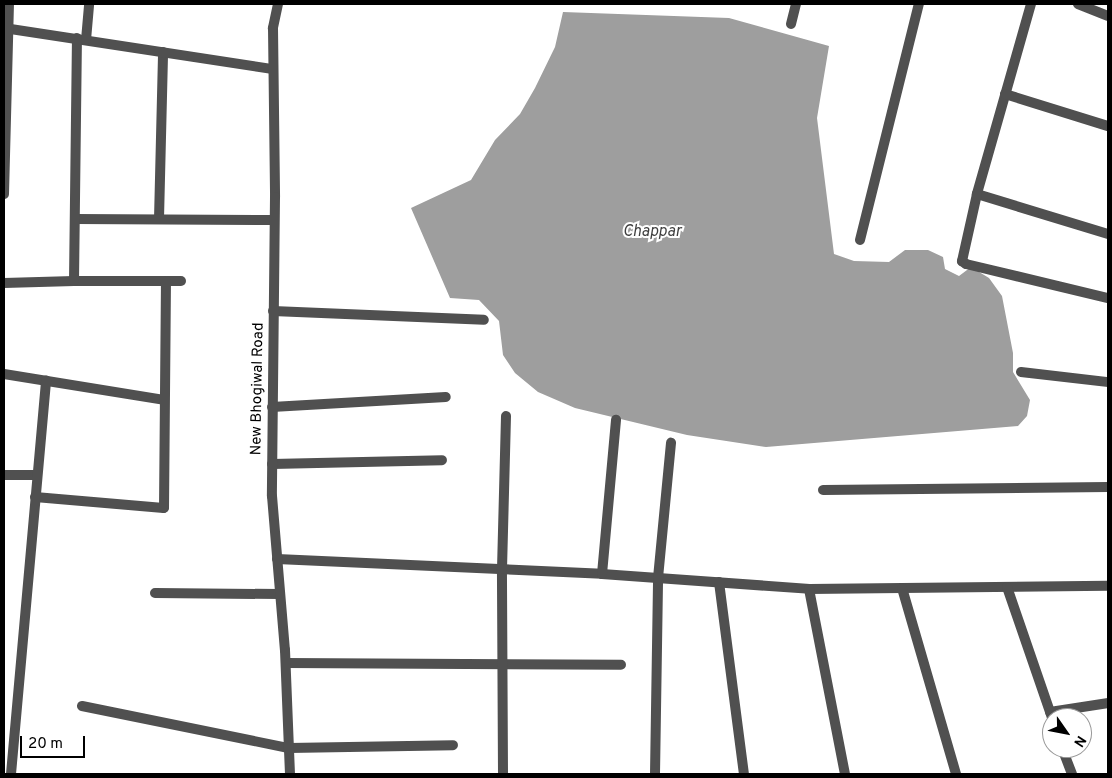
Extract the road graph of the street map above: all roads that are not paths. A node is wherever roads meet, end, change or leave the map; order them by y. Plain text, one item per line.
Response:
1 (9, 4) edge
2 (89, 4) edge
3 (278, 4) edge
4 (796, 4) edge
5 (919, 4) edge
6 (1031, 4) edge
7 (1078, 4) edge
8 (1108, 16) edge
9 (791, 24) dead end
10 (6, 28) edge
11 (82, 39) junction
12 (163, 52) junction
13 (273, 69) junction
14 (1005, 94) junction
15 (1108, 126) edge
16 (4, 194) edge
17 (977, 194) junction
18 (74, 219) junction
19 (160, 219) junction
20 (274, 220) junction
21 (1108, 234) edge
22 (860, 240) dead end
23 (74, 281) junction
24 (166, 281) junction
25 (180, 281) dead end
26 (4, 283) edge
27 (1108, 298) edge
28 (273, 311) junction
29 (484, 320) dead end
30 (1021, 372) dead end
31 (4, 374) edge
32 (46, 381) junction
33 (1108, 382) edge
34 (446, 397) dead end
35 (164, 400) junction
36 (272, 407) junction
37 (506, 416) dead end
38 (616, 420) dead end
39 (671, 443) dead end
40 (442, 460) dead end
41 (272, 464) junction
42 (4, 474) edge
43 (37, 475) junction
44 (1108, 487) edge
45 (823, 490) dead end
46 (35, 497) junction
47 (277, 559) junction
48 (502, 569) junction
49 (602, 574) junction
50 (658, 578) junction
51 (719, 582) junction
52 (1107, 584) edge
53 (1007, 587) junction
54 (902, 588) junction
55 (809, 589) junction
56 (154, 593) dead end
57 (280, 594) junction
58 (286, 663) junction
59 (502, 664) junction
60 (621, 665) dead end
61 (1108, 703) edge
62 (82, 706) dead end
63 (1049, 708) edge
64 (1084, 708) edge
65 (453, 745) dead end
66 (289, 748) junction
67 (1066, 758) edge
68 (11, 774) edge
69 (290, 774) edge
70 (503, 774) edge
71 (655, 774) edge
72 (744, 774) edge
73 (845, 774) edge
74 (956, 774) edge
75 (1072, 774) edge

1 - 10 street
2 - 11 street
3 - 13 street, New Bhogiwal Road
4 - 9 street
5 - 22 street
6 - 14 street
7 - 8 street
10 - 11 street
10 - 16 street
11 - 12 street
11 - 18 street
12 - 13 street
12 - 19 street
13 - 20 street, New Bhogiwal Road
14 - 15 street
14 - 17 street
17 - 21 street
17 - 27 street
18 - 19 street
18 - 23 street
19 - 20 street
20 - 28 street, New Bhogiwal Road
23 - 24 street
23 - 26 street
24 - 25 street
24 - 35 street
28 - 29 street
28 - 36 street, New Bhogiwal Road
30 - 33 street
31 - 32 street
32 - 35 street
32 - 43 street
34 - 36 street
35 - 46 street
36 - 41 street, New Bhogiwal Road
37 - 48 street
38 - 49 street
39 - 50 street
40 - 41 street
41 - 47 street, New Bhogiwal Road
42 - 43 street
43 - 46 street
44 - 45 street
46 - 68 street
47 - 48 street
47 - 57 street, New Bhogiwal Road
48 - 49 street
48 - 59 street
49 - 50 street
50 - 51 street
50 - 71 street
51 - 55 street
51 - 72 street
52 - 53 street
53 - 54 street
53 - 63 street
54 - 55 street
54 - 74 street
55 - 73 street
56 - 57 street
57 - 58 street, New Bhogiwal Road
58 - 59 street
58 - 66 street, New Bhogiwal Road
59 - 60 street
59 - 70 street
61 - 64 street
62 - 66 street
65 - 66 street
66 - 69 street, New Bhogiwal Road
67 - 75 street

